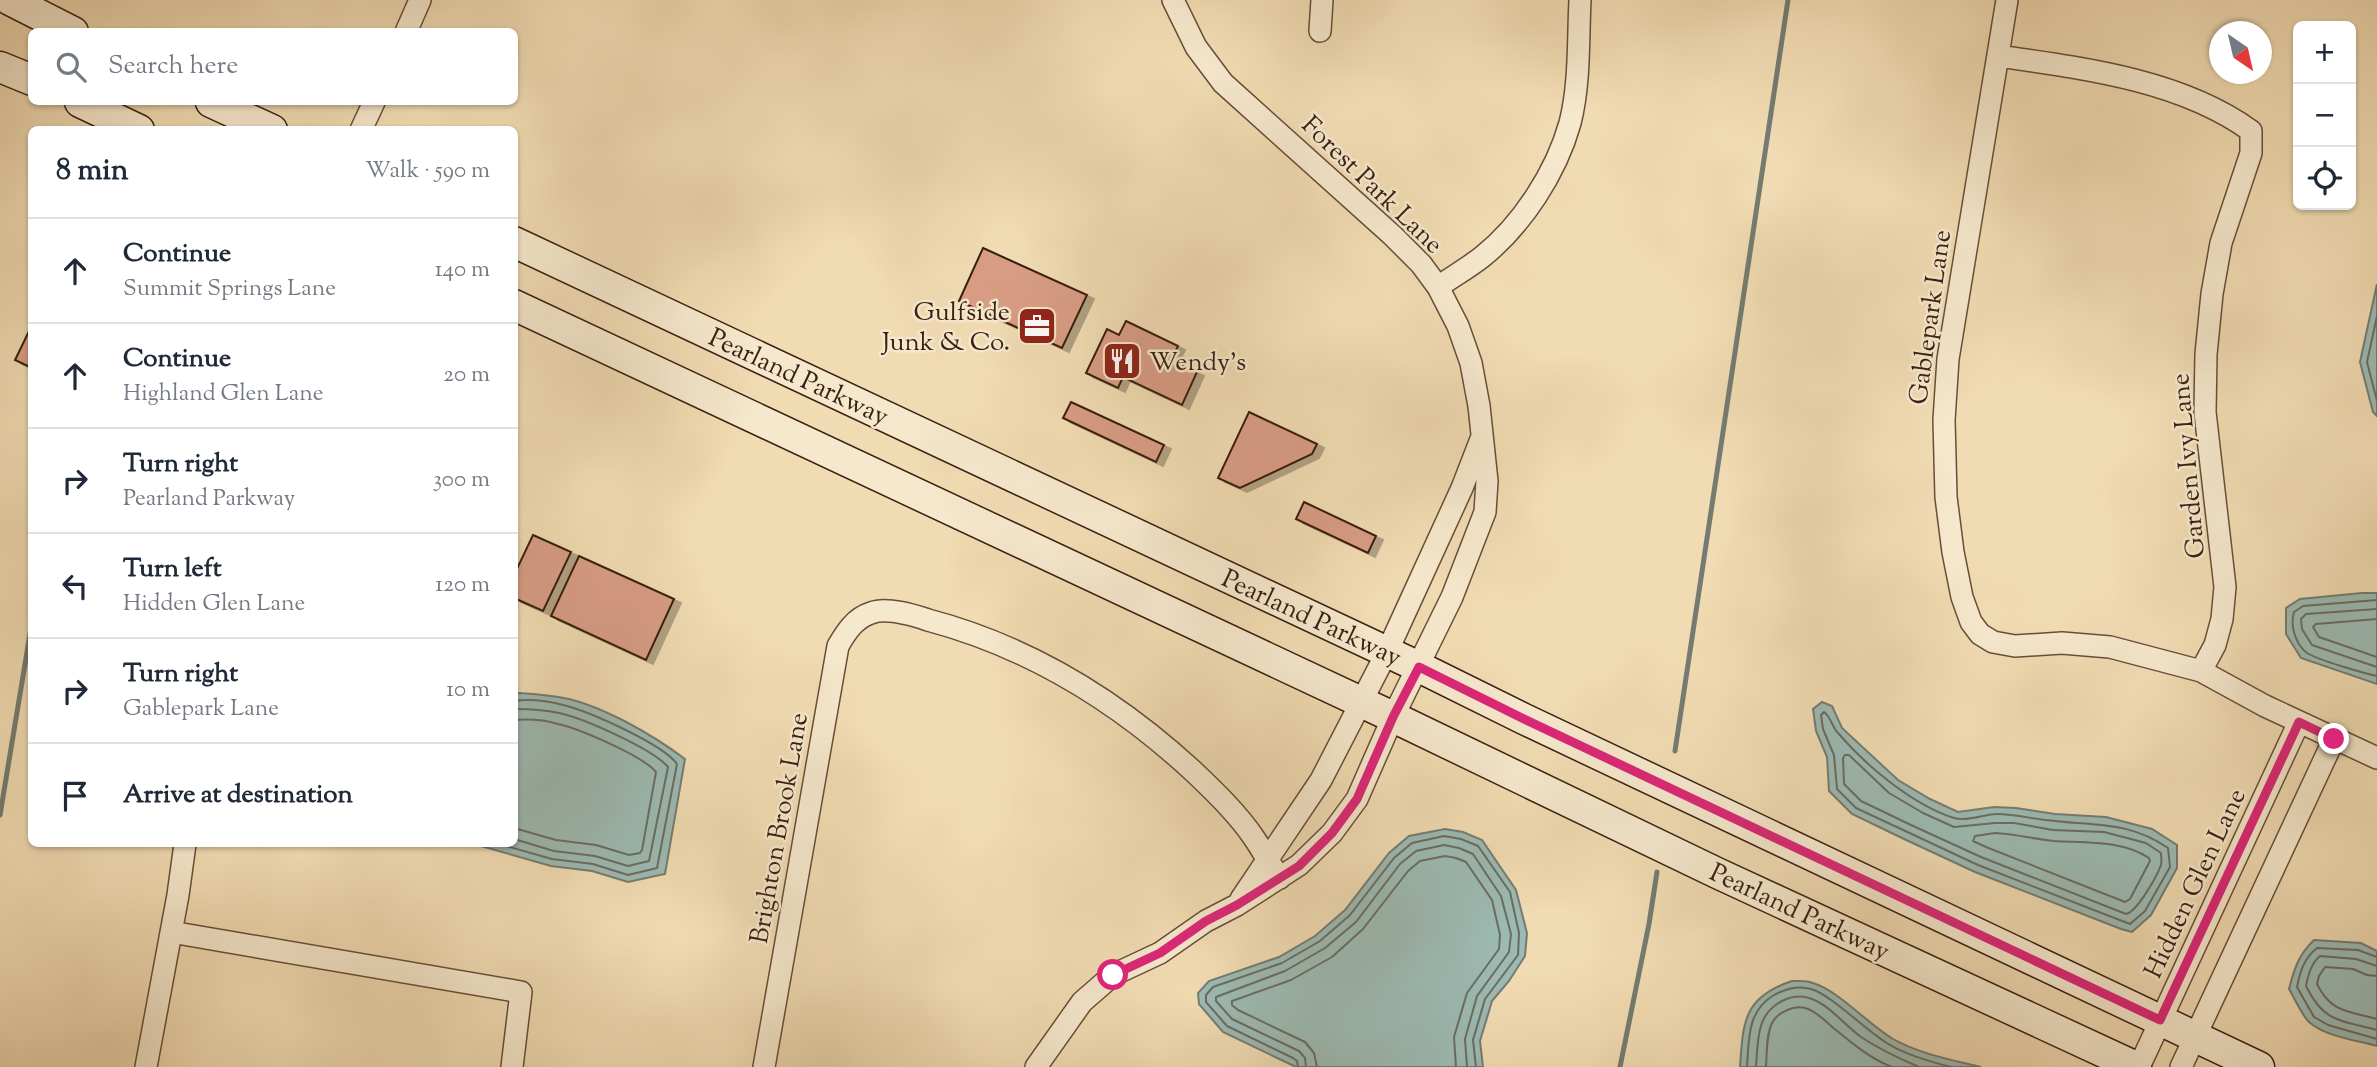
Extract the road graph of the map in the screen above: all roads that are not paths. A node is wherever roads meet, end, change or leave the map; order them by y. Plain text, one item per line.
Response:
1 (10, 0) edge
2 (420, 0) edge
3 (1173, 0) edge
4 (1322, 0) edge
5 (1580, 0) edge
6 (2007, 0) edge
7 (65, 28) edge
8 (408, 28) edge
9 (1320, 31) dead end
10 (1998, 56) junction
11 (0, 66) edge
12 (28, 78) edge
13 (86, 105) edge
14 (218, 105) edge
15 (373, 105) edge
16 (131, 126) edge
17 (263, 126) edge
18 (363, 126) edge
19 (518, 244) edge
20 (1438, 288) junction
21 (518, 307) edge
22 (1481, 437) junction
23 (1387, 652) junction
24 (1419, 667) junction
25 (2202, 671) junction
26 (1362, 703) junction
27 (1393, 717) junction
28 (2299, 722) junction
29 (2334, 739) junction
30 (2377, 758) edge
31 (185, 847) edge
32 (1266, 859) junction
33 (1280, 878) junction
34 (1237, 905) junction
35 (172, 932) junction
36 (2160, 1020) junction
37 (2194, 1037) junction
38 (146, 1067) edge
39 (512, 1067) edge
40 (764, 1067) edge
41 (1036, 1067) edge
42 (2137, 1067) edge
43 (2180, 1067) edge
44 (2259, 1067) edge

1 - 7 main road
2 - 8 street
3 - 20 street, Forest Park Lane
4 - 9 street
5 - 20 street
6 - 10 street, Gablepark Lane
10 - 25 street, Gablepark Lane
10 - 25 street, Garden Ivy Lane
11 - 12 main road
13 - 16 main road
14 - 17 main road
15 - 18 street
19 - 23 main road, Pearland Parkway
20 - 22 street, Forest Park Lane
21 - 26 main road, Pearland Parkway
22 - 23 street
22 - 24 street, Forest Park Lane
23 - 24 main road, Pearland Parkway
23 - 26 street
24 - 27 street, Forest Park Lane
24 - 36 main road, Pearland Parkway
25 - 28 street, Gablepark Lane
26 - 27 main road, Pearland Parkway
26 - 32 street
27 - 33 street, Forest Park Lane
27 - 42 main road, Pearland Parkway
28 - 29 street, Gablepark Lane
28 - 36 street, Hidden Glen Lane
29 - 30 street, Gablepark Lane
29 - 37 street
31 - 35 street
32 - 33 street
32 - 34 street
32 - 40 street, Brighton Brook Lane
33 - 34 street, Forest Park Lane
34 - 41 street, Forest Park Lane
35 - 38 street
35 - 39 street
36 - 37 main road, Pearland Parkway
36 - 42 street, Hidden Glen Lane
37 - 43 street
37 - 44 main road, Pearland Parkway

